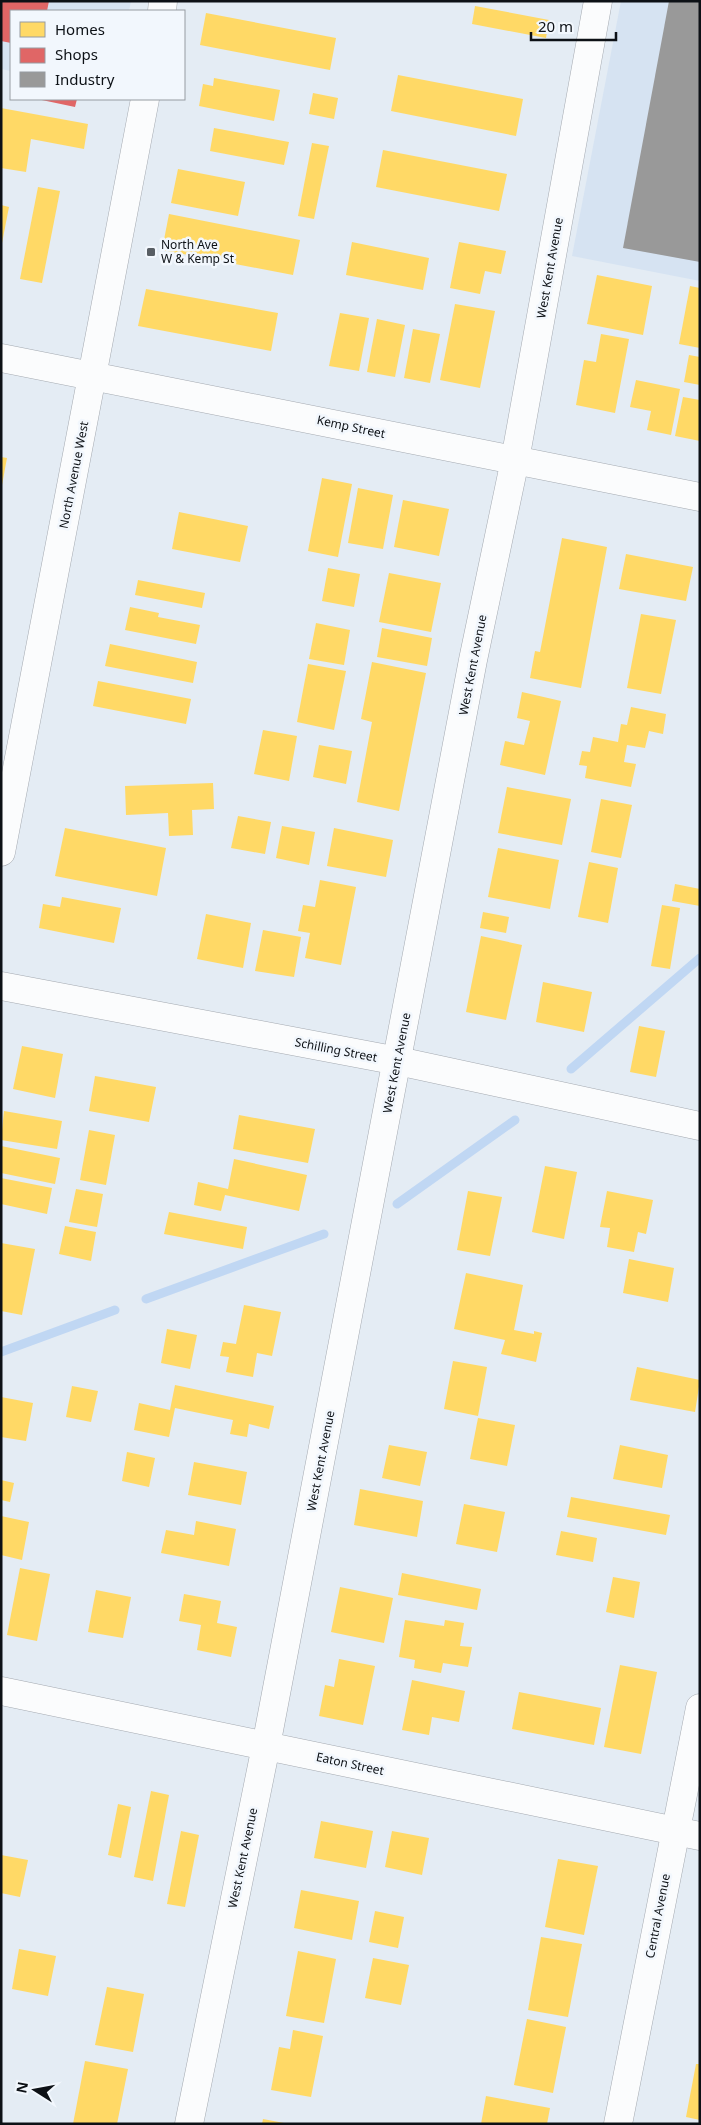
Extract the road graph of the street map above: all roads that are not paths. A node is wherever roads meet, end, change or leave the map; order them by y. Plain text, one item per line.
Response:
1 (598, 1) edge
2 (145, 100) edge
3 (1, 358) edge
4 (94, 376) junction
5 (515, 460) junction
6 (700, 497) edge
7 (1, 852) edge
8 (1, 986) edge
9 (398, 1061) junction
10 (700, 1126) edge
11 (1, 1691) edge
12 (700, 1708) edge
13 (266, 1746) junction
14 (687, 1834) edge
15 (189, 2124) edge
16 (618, 2124) edge

1 - 5 street, West Kent Avenue
2 - 4 street, North Avenue West
3 - 4 street, Kemp Street
4 - 5 street, Kemp Street
4 - 7 street, North Avenue West
5 - 6 street, Kemp Street
5 - 9 street, West Kent Avenue
8 - 9 street, Schilling Street
9 - 10 street, Schilling Street
9 - 13 street, West Kent Avenue
11 - 13 street, Eaton Street
12 - 14 street, Central Avenue
13 - 14 street, Eaton Street
13 - 15 street, West Kent Avenue
14 - 16 street, Central Avenue

